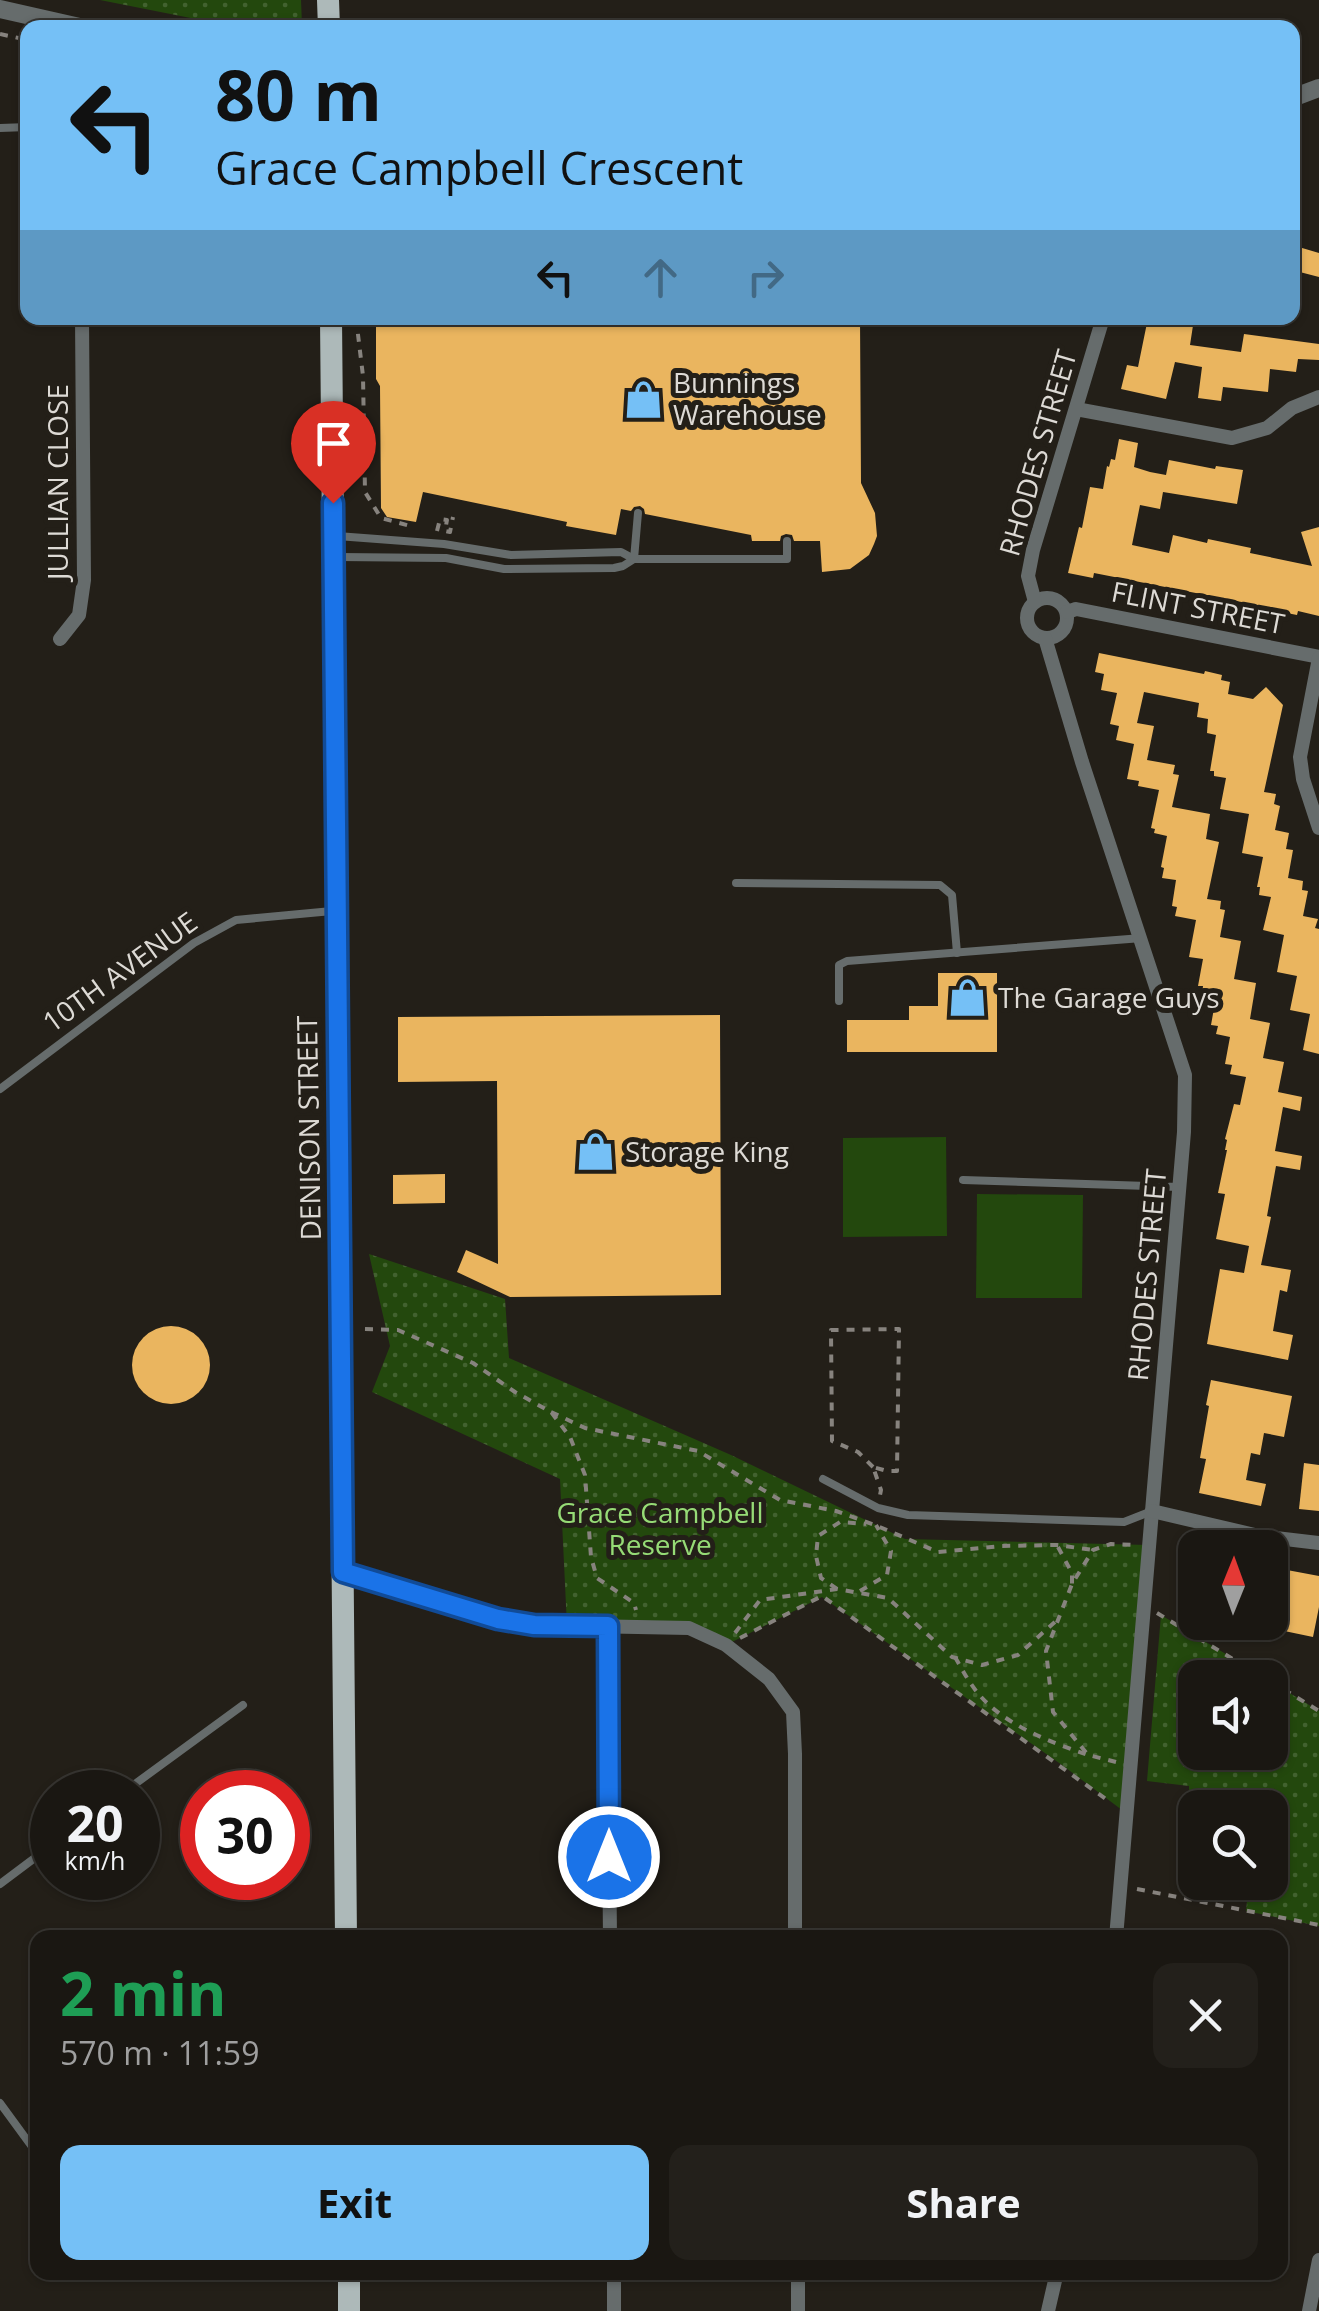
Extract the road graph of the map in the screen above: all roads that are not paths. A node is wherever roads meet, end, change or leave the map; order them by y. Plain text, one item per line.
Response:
1 (0, 9) edge
2 (49, 20) edge
3 (82, 325) edge
4 (331, 325) edge
5 (1102, 325) edge
6 (1319, 398) edge
7 (1076, 409) junction
8 (638, 513) dead end
9 (787, 541) dead end
10 (333, 546) junction
11 (634, 559) junction
12 (1035, 602) junction
13 (1067, 612) junction
14 (1045, 638) junction
15 (60, 639) dead end
16 (1319, 658) edge
17 (1319, 828) edge
18 (736, 883) dead end
19 (336, 910) junction
20 (1142, 938) junction
21 (957, 954) junction
22 (840, 1000) dead end
23 (0, 1089) edge
24 (963, 1180) dead end
25 (1180, 1188) junction
26 (823, 1478) dead end
27 (1152, 1512) junction
28 (1319, 1543) edge
29 (343, 1572) junction
30 (608, 1626) junction
31 (243, 1705) dead end
32 (154, 1770) edge
33 (30, 1862) edge
34 (0, 1884) edge
35 (346, 1930) edge
36 (610, 1930) edge
37 (794, 1930) edge
38 (1117, 1930) edge
39 (0, 2103) edge
40 (30, 2143) edge
41 (1319, 2260) edge
42 (349, 2280) edge
43 (614, 2280) edge
44 (798, 2280) edge
45 (1055, 2280) edge
46 (349, 2311) edge
47 (614, 2311) edge
48 (798, 2311) edge
49 (1048, 2311) edge
50 (1309, 2311) edge

1 - 2 street
3 - 15 street, JULLIAN CLOSE
4 - 10 main road, DENISON STREET
5 - 7 street, RHODES STREET
6 - 7 street
7 - 12 street, RHODES STREET
8 - 11 lane
9 - 11 lane
10 - 11 lane
10 - 11 lane
10 - 19 main road, DENISON STREET
12 - 13 street
12 - 14 street
13 - 14 street
13 - 16 street, FLINT STREET
14 - 20 street, RHODES STREET
16 - 17 street
18 - 21 lane
19 - 23 lane, 10TH AVENUE
19 - 29 main road, DENISON STREET
20 - 21 lane
20 - 25 street, RHODES STREET
21 - 22 lane
24 - 25 lane
25 - 27 street, RHODES STREET
26 - 27 lane
27 - 28 street
27 - 38 street, RHODES STREET
29 - 30 street
29 - 35 main road, DENISON STREET
30 - 36 street
30 - 37 street
31 - 32 lane
33 - 34 lane
39 - 40 lane
41 - 50 street
42 - 46 main road
43 - 47 street
44 - 48 street
45 - 49 street

